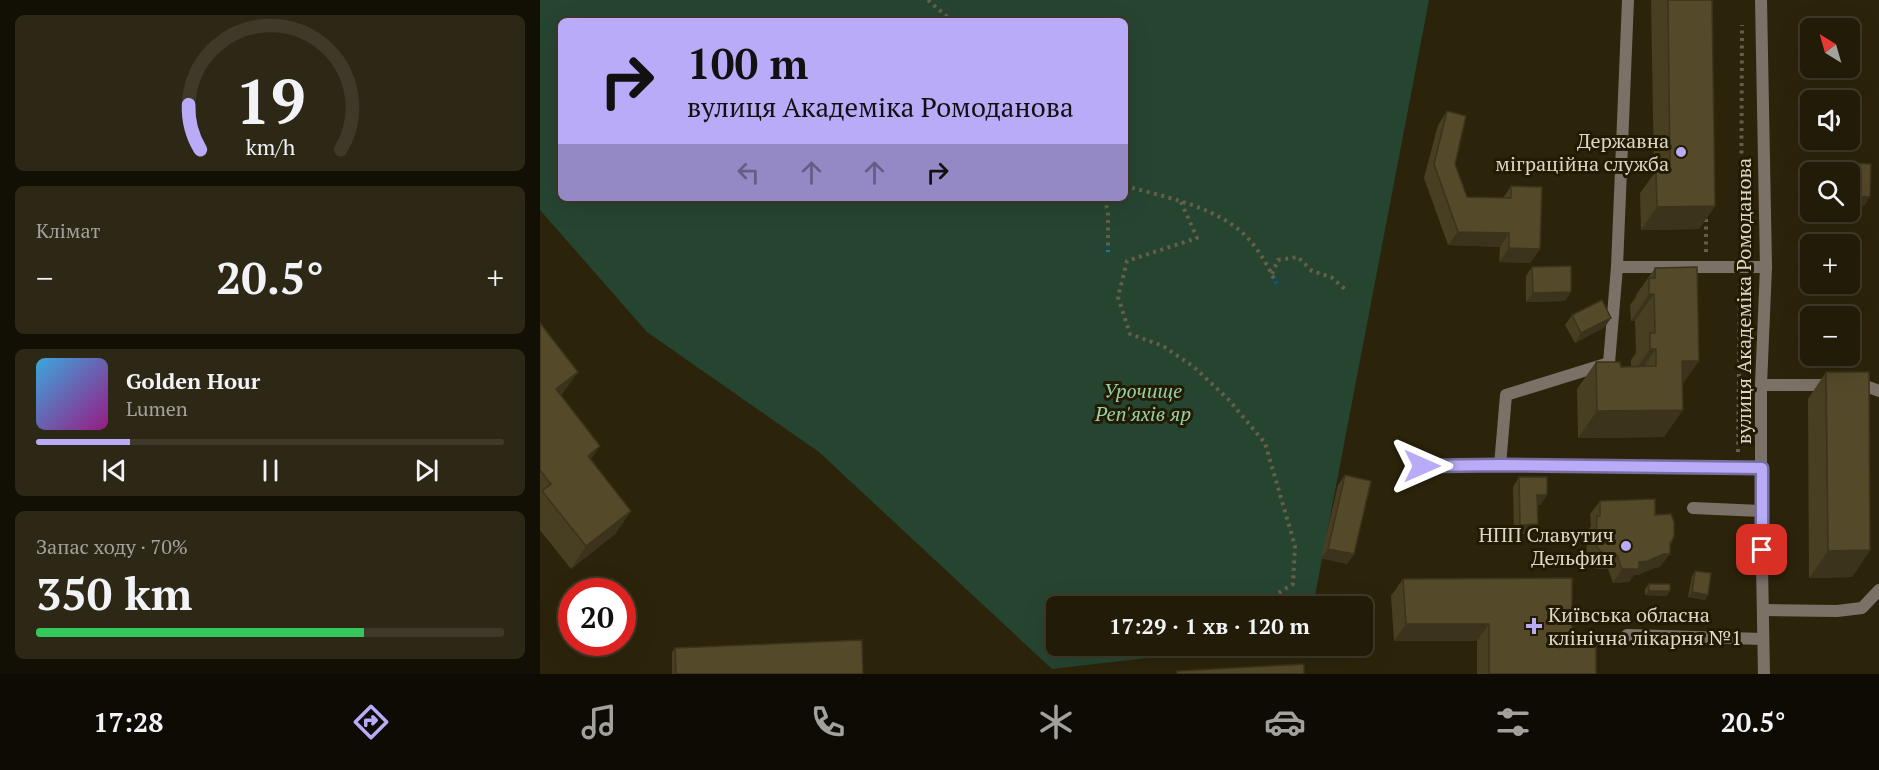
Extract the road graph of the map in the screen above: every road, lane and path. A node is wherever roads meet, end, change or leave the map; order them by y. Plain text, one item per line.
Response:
1 (928, 0) edge
2 (1628, 0) edge
3 (1761, 0) edge
4 (949, 18) edge
5 (1742, 23) dead end
6 (1128, 187) edge
7 (1105, 201) edge
8 (1180, 202) junction
9 (1706, 209) edge
10 (1108, 252) dead end
11 (1617, 267) junction
12 (1706, 267) junction
13 (1741, 267) junction
14 (1766, 267) junction
15 (1272, 275) junction
16 (1276, 283) dead end
17 (1346, 290) dead end
18 (1761, 385) junction
19 (1879, 391) edge
20 (1500, 465) junction
21 (1422, 466) dead end
22 (1738, 468) junction
23 (1762, 468) junction
24 (1693, 508) dead end
25 (1761, 511) junction
26 (1879, 590) edge
27 (1273, 596) edge
28 (1763, 610) junction
29 (1628, 635) dead end
30 (1763, 639) junction
31 (1764, 674) edge

1 - 4 path
2 - 11 street
3 - 14 street, вулиця Академіка Ромоданова
5 - 13 path
6 - 8 path
7 - 10 path
8 - 15 path
8 - 27 path
9 - 12 path
11 - 12 street
11 - 20 street
12 - 13 street
13 - 14 street
13 - 22 path
14 - 18 street, вулиця Академіка Ромоданова
15 - 16 path
15 - 17 path
18 - 19 street
18 - 23 street, вулиця Академіка Ромоданова
20 - 21 street
20 - 22 street
22 - 23 street
23 - 25 street, вулиця Академіка Ромоданова
24 - 25 street
25 - 28 street, вулиця Академіка Ромоданова
26 - 28 street
28 - 30 street, вулиця Академіка Ромоданова
29 - 30 street
30 - 31 street, вулиця Академіка Ромоданова

